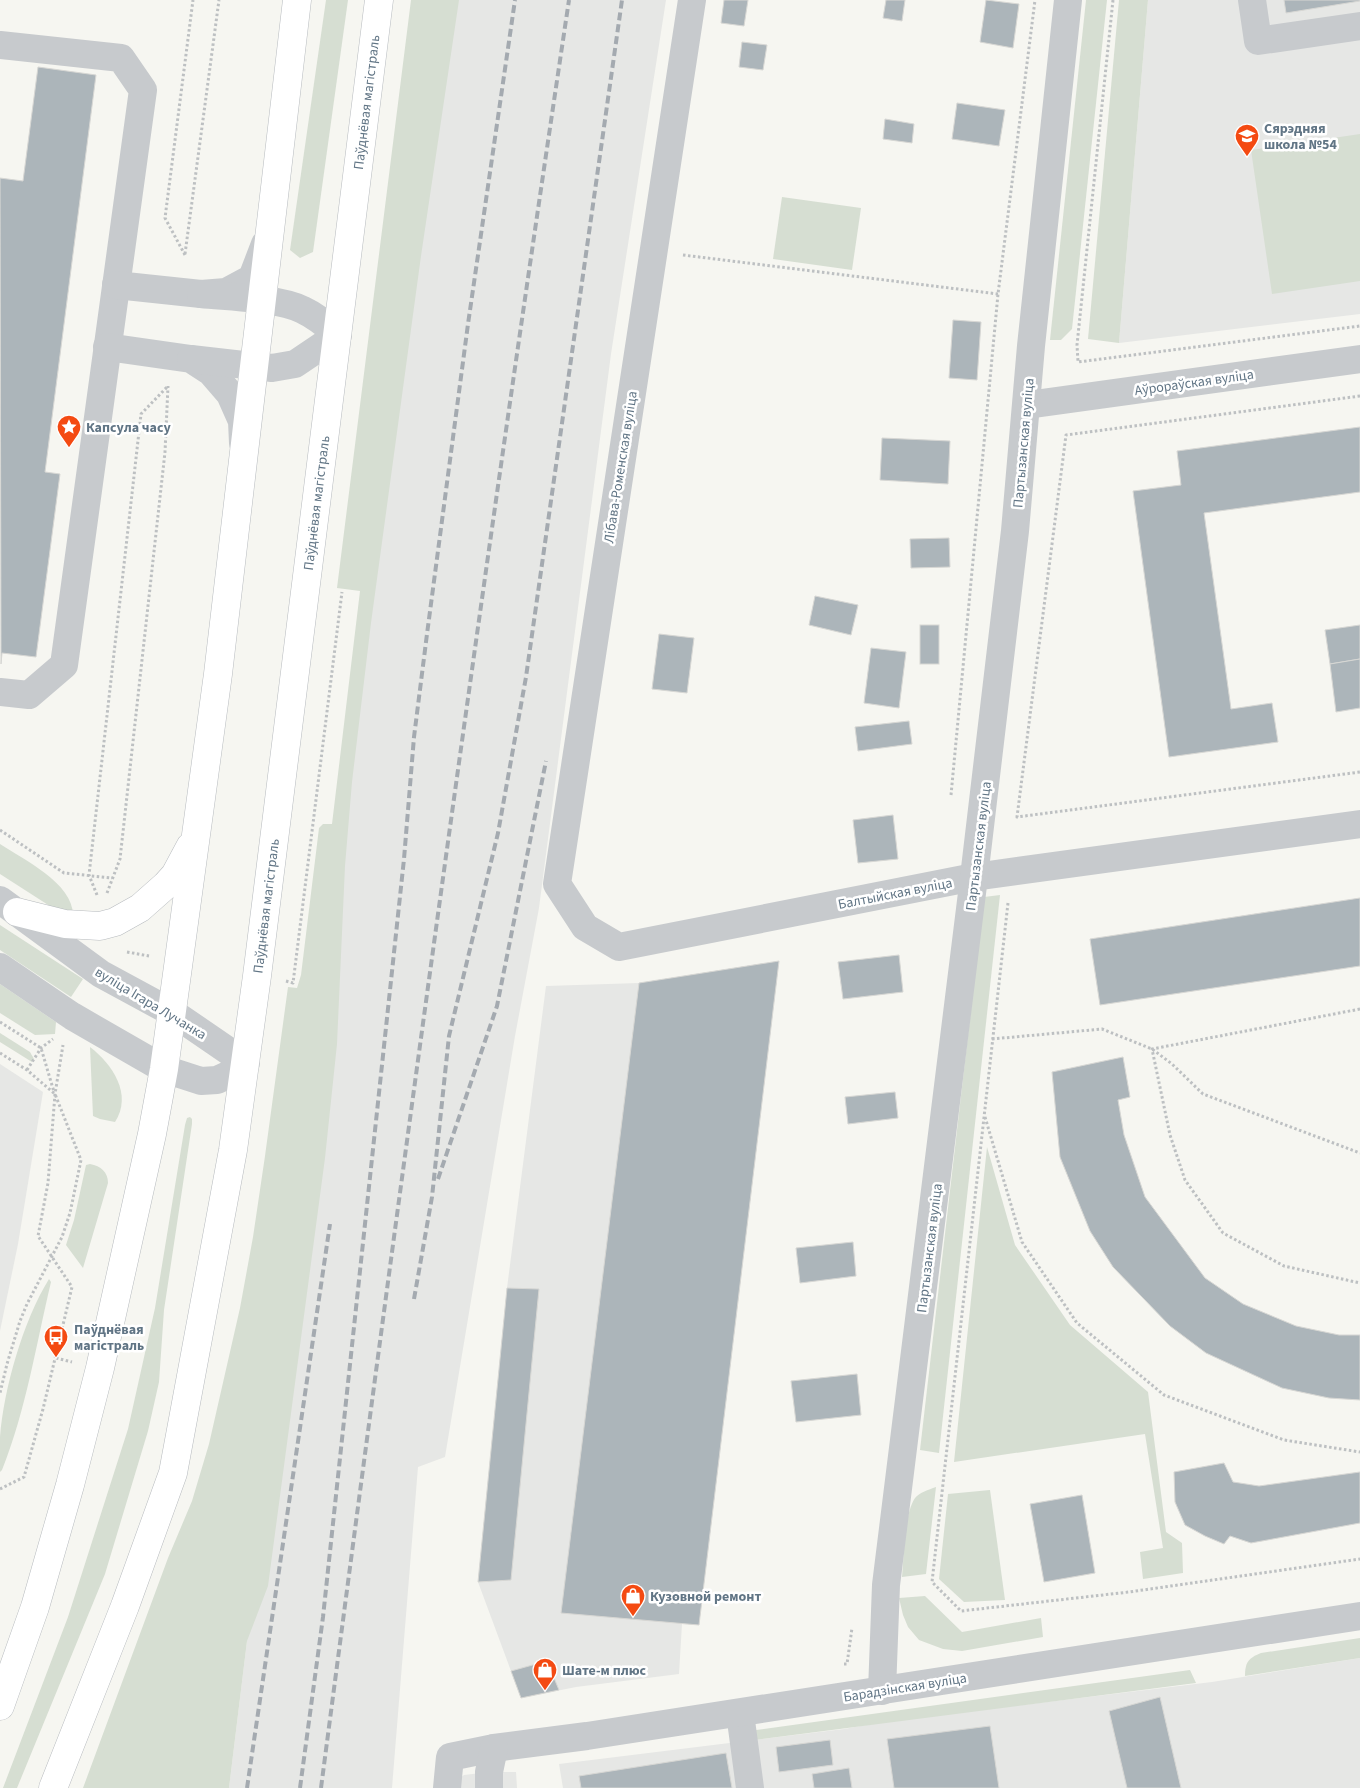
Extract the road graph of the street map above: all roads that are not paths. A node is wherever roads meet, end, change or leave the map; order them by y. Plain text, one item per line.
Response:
1 (297, 0) edge
2 (379, 0) edge
3 (692, 0) edge
4 (1068, 0) edge
5 (1252, 0) edge
6 (1360, 26) edge
7 (0, 45) edge
8 (270, 231) junction
9 (116, 285) junction
10 (201, 294) junction
11 (262, 301) junction
12 (338, 334) junction
13 (107, 347) junction
14 (1360, 359) edge
15 (191, 360) junction
16 (254, 366) junction
17 (1027, 405) junction
18 (244, 455) junction
19 (0, 692) edge
20 (199, 822) junction
21 (1360, 824) edge
22 (974, 877) junction
23 (8, 906) edge
24 (585, 927) joint
25 (0, 967) edge
26 (173, 1013) junction
27 (246, 1063) junction
28 (164, 1069) junction
29 (1360, 1616) edge
30 (882, 1691) junction
31 (0, 1706) edge
32 (740, 1713) junction
33 (494, 1748) junction
34 (54, 1788) edge
35 (447, 1788) edge
36 (489, 1788) edge
37 (750, 1788) edge

1 - 8 main road
2 - 12 main road, Паўднёвая магістраль
3 - 24 street, Лібава-Роменская вуліца
4 - 17 street, Партызанская вуліца
5 - 6 street
7 - 9 street
8 - 10 street
8 - 11 main road
9 - 10 street
9 - 13 street
10 - 11 street
11 - 12 street
11 - 16 main road
12 - 16 street
12 - 27 main road, Паўднёвая магістраль
13 - 15 street
13 - 19 street
14 - 17 street, Аўрораўская вуліца
15 - 16 street
15 - 18 street
16 - 18 main road
17 - 22 street, Партызанская вуліца
18 - 20 main road
20 - 23 main road
20 - 26 main road
21 - 22 street, Балтыйская вуліца
22 - 24 street, Балтыйская вуліца
22 - 30 street, Партызанская вуліца
23 - 26 street, вуліца Ігара Лучанка
25 - 28 street
26 - 27 street, вуліца Ігара Лучанка
26 - 28 main road
27 - 28 street
27 - 34 main road, Паўднёвая магістраль
28 - 31 main road
29 - 30 street, Барадзінская вуліца
30 - 32 street, Барадзінская вуліца
32 - 33 street, Барадзінская вуліца
32 - 37 street
33 - 35 street, Барадзінская вуліца
33 - 36 street

